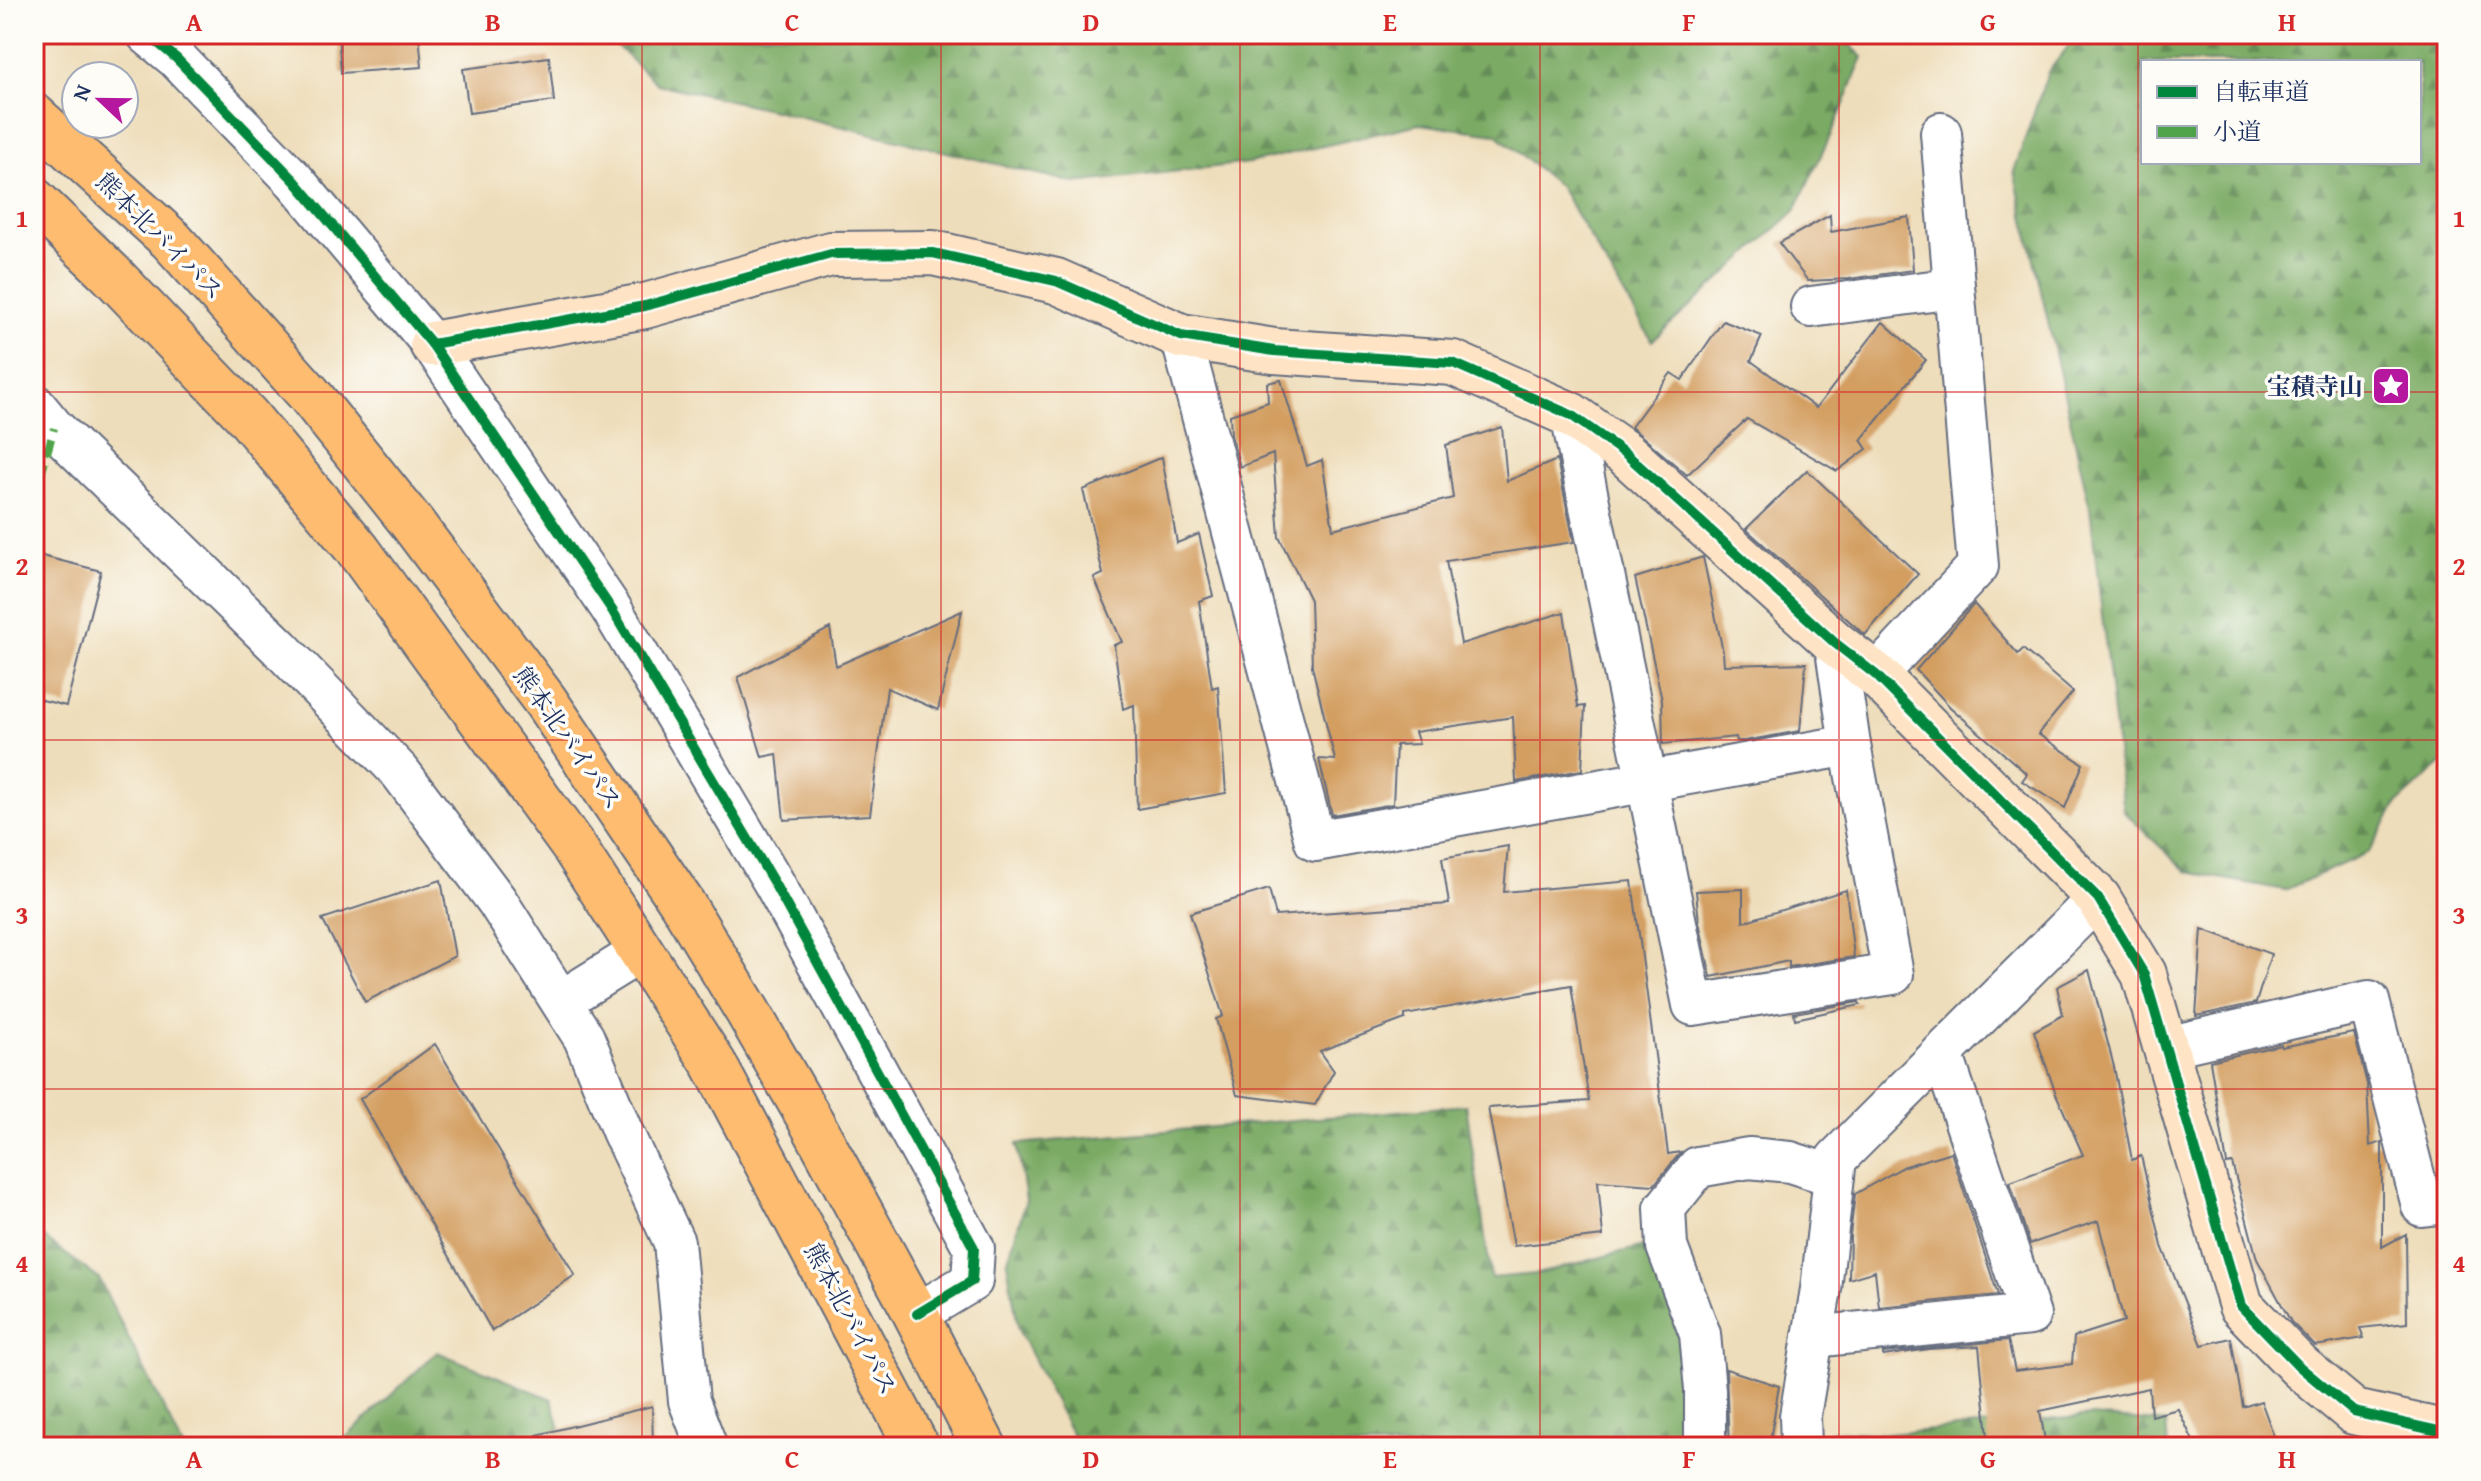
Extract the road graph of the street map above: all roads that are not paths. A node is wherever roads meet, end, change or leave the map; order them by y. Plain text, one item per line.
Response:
1 (147, 34) edge
2 (34, 116) edge
3 (1941, 133) dead end
4 (34, 200) edge
5 (1954, 288) junction
6 (1811, 307) dead end
7 (1181, 336) junction
8 (432, 344) junction
9 (34, 404) edge
10 (1571, 415) junction
11 (1835, 643) junction
12 (1876, 675) junction
13 (1850, 745) junction
14 (1647, 781) junction
15 (2098, 898) junction
16 (642, 951) junction
17 (561, 1001) junction
18 (2166, 1047) junction
19 (1942, 1053) junction
20 (1834, 1176) junction
21 (2447, 1203) edge
22 (917, 1314) junction
23 (1813, 1337) junction
24 (2447, 1433) edge
25 (707, 1447) edge
26 (917, 1447) edge
27 (984, 1447) edge
28 (1705, 1447) edge
29 (1801, 1447) edge

1 - 8 street
2 - 22 highway, 熊本北バイパス
3 - 5 street
4 - 16 highway, 熊本北バイパス
5 - 6 street
5 - 12 street
7 - 8 street
7 - 10 street
7 - 14 street
8 - 22 street
9 - 17 street
10 - 11 street
10 - 14 street
11 - 12 street
11 - 13 street
12 - 15 street
13 - 14 street
13 - 14 street
15 - 18 street
15 - 19 street
16 - 17 street
16 - 26 highway, 熊本北バイパス
17 - 25 street
18 - 21 street
18 - 24 street
19 - 20 street
19 - 23 street
20 - 23 street
20 - 28 street
22 - 27 highway, 熊本北バイパス
23 - 29 street

